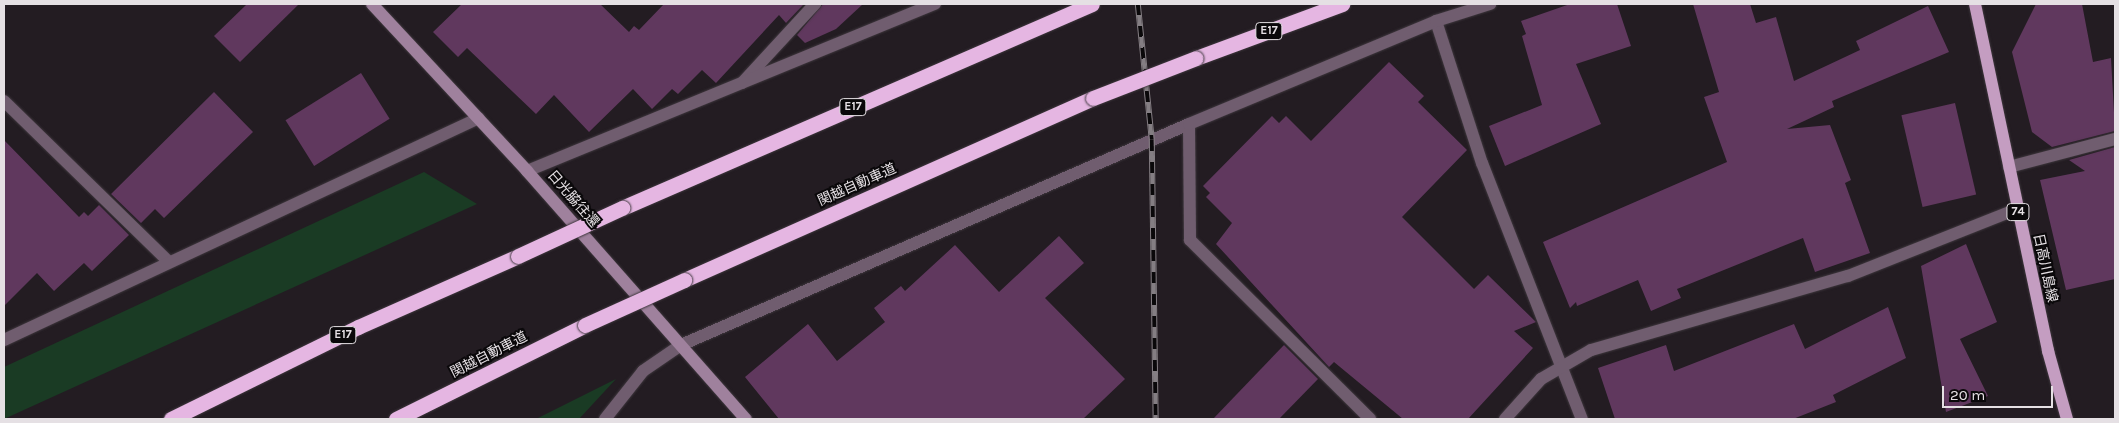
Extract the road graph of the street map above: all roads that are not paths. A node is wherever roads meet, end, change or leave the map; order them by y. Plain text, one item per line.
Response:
1 (372, 4) edge
2 (815, 4) edge
3 (935, 4) edge
4 (1092, 4) edge
5 (1342, 4) edge
6 (1490, 4) edge
7 (1975, 4) edge
8 (1436, 21) junction
9 (738, 87) junction
10 (4, 101) edge
11 (479, 118) junction
12 (1189, 124) junction
13 (2115, 139) edge
14 (2009, 167) junction
15 (528, 170) junction
16 (2017, 209) junction
17 (167, 260) junction
18 (4, 340) edge
19 (681, 345) junction
20 (1559, 364) junction
21 (170, 419) edge
22 (396, 419) edge
23 (605, 419) edge
24 (746, 419) edge
25 (1370, 419) edge
26 (1505, 419) edge
27 (1582, 419) edge
28 (2066, 419) edge

1 - 11 street, 日光脇往還
2 - 9 street
3 - 9 street
4 - 21 highway, E17, bridge
5 - 22 highway, 関越自動車道 / E17, bridge
6 - 8 street
7 - 14 main road, 日高川島線 / 74
8 - 12 street
8 - 20 street
9 - 15 street
10 - 17 street
11 - 15 street, 日光脇往還
11 - 17 street
12 - 19 street
12 - 25 street
13 - 14 street
14 - 16 main road, 日高川島線 / 74
15 - 19 street, 日光脇往還
16 - 20 street
16 - 28 main road, 日高川島線 / 74
17 - 18 street
19 - 23 street
19 - 24 street, 日光脇往還
20 - 26 street
20 - 27 street

